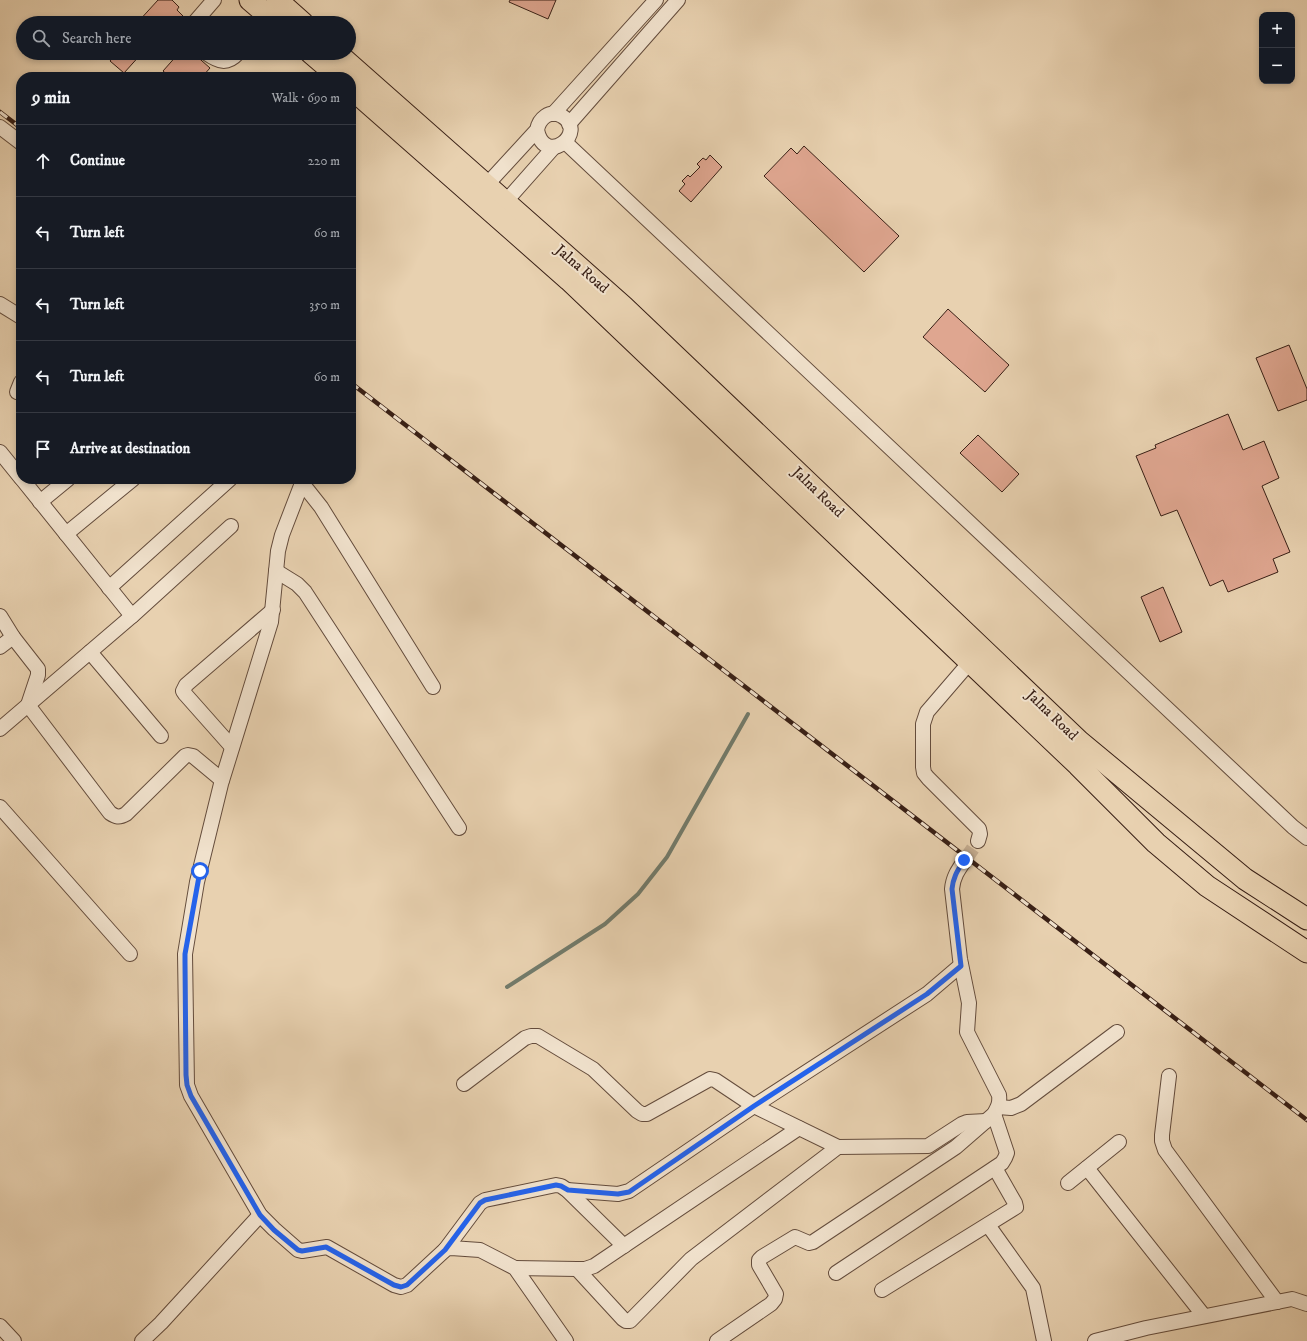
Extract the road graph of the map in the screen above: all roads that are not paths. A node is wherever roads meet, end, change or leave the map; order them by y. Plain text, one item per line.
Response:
1 (214, 0) edge
2 (250, 0) edge
3 (656, 0) edge
4 (678, 0) edge
5 (200, 16) edge
6 (274, 16) edge
7 (319, 60) edge
8 (344, 60) edge
9 (333, 72) edge
10 (356, 92) edge
11 (553, 114) junction
12 (569, 124) junction
13 (0, 127) edge
14 (537, 130) junction
15 (16, 139) edge
16 (560, 144) junction
17 (481, 191) junction
18 (500, 208) junction
19 (0, 304) edge
20 (16, 314) edge
21 (0, 452) edge
22 (16, 473) edge
23 (25, 484) edge
24 (62, 484) edge
25 (127, 484) edge
26 (224, 484) edge
27 (302, 484) edge
28 (305, 484) edge
29 (40, 502) junction
30 (231, 526) dead end
31 (66, 534) junction
32 (276, 571) junction
33 (109, 588) junction
34 (273, 610) junction
35 (0, 616) edge
36 (132, 616) junction
37 (13, 636) junction
38 (0, 647) edge
39 (90, 652) junction
40 (970, 662) junction
41 (433, 686) dead end
42 (28, 705) junction
43 (0, 729) edge
44 (161, 736) dead end
45 (232, 747) junction
46 (222, 780) junction
47 (0, 807) edge
48 (458, 828) dead end
49 (1307, 838) edge
50 (978, 841) dead end
51 (964, 860) tunnel mouth
52 (1307, 919) edge
53 (1307, 952) edge
54 (130, 954) dead end
55 (961, 966) junction
56 (1116, 1032) dead end
57 (1169, 1076) dead end
58 (464, 1084) dead end
59 (754, 1106) junction
60 (993, 1114) junction
61 (799, 1128) junction
62 (1119, 1142) dead end
63 (838, 1147) junction
64 (995, 1168) junction
65 (1087, 1168) junction
66 (1068, 1183) dead end
67 (568, 1190) junction
68 (260, 1215) junction
69 (988, 1225) junction
70 (624, 1246) junction
71 (445, 1250) junction
72 (515, 1268) junction
73 (577, 1269) junction
74 (836, 1273) dead end
75 (882, 1290) dead end
76 (1277, 1302) junction
77 (1307, 1304) edge
78 (1204, 1316) junction
79 (0, 1326) edge
80 (14, 1341) edge
81 (142, 1341) edge
82 (566, 1341) edge
83 (717, 1341) edge
84 (1044, 1341) edge
85 (1095, 1341) edge

1 - 5 street
2 - 6 highway
3 - 11 street
4 - 12 street
7 - 9 highway
8 - 17 highway, Jalna Road
10 - 17 highway, Jalna Road
11 - 12 street
11 - 14 street
12 - 16 street
13 - 15 street
14 - 16 street
14 - 17 street
16 - 18 street
16 - 49 street
17 - 18 highway, Jalna Road
18 - 40 highway, Jalna Road
18 - 52 highway, Jalna Road
19 - 20 street
21 - 22 street
23 - 29 street
24 - 29 street
25 - 31 street
26 - 33 street
27 - 32 street
28 - 41 street
29 - 31 street
30 - 36 street
31 - 33 street
32 - 34 street
32 - 48 street
33 - 36 street
34 - 45 street
34 - 45 street
35 - 37 street
36 - 39 street
37 - 38 street
37 - 42 street
39 - 42 street
39 - 44 street
40 - 50 street
40 - 53 highway, Jalna Road
42 - 43 street
42 - 46 street
45 - 46 street
46 - 68 street
47 - 54 street
51 - 55 street
55 - 59 street
55 - 60 street
56 - 60 street
57 - 76 street
58 - 59 street
59 - 61 street
59 - 67 street
60 - 63 street
60 - 64 street
60 - 83 street
61 - 63 street
61 - 70 street
62 - 65 street
63 - 73 street
64 - 69 street
64 - 74 street
65 - 66 street
65 - 78 street
67 - 70 street
67 - 71 street
68 - 71 street
68 - 81 street
69 - 75 street
69 - 84 street
70 - 73 street
71 - 72 street
72 - 73 street
72 - 82 street
76 - 77 street
76 - 78 street
78 - 85 street
79 - 80 street

